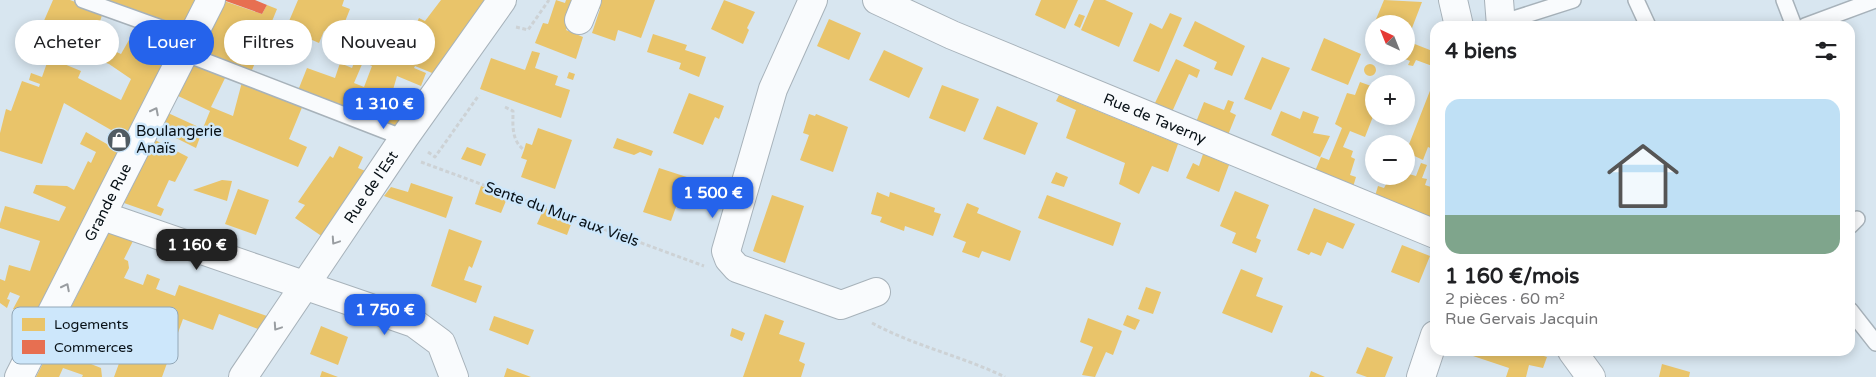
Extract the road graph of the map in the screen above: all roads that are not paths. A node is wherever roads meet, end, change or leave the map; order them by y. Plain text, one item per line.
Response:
1 (83, 0) edge
2 (211, 0) edge
3 (502, 0) edge
4 (813, 0) edge
5 (877, 0) edge
6 (1454, 0) edge
7 (1573, 0) edge
8 (1636, 0) edge
9 (1784, 0) edge
10 (1875, 0) edge
11 (1500, 16) edge
12 (129, 20) edge
13 (201, 20) edge
14 (1457, 21) edge
15 (1646, 21) edge
16 (1792, 21) edge
17 (1818, 21) edge
18 (214, 58) edge
19 (178, 65) edge
20 (399, 145) junction
21 (103, 216) junction
22 (1430, 232) edge
23 (313, 289) junction
24 (876, 292) dead end
25 (56, 307) edge
26 (1855, 316) edge
27 (1876, 343) edge
28 (1430, 350) edge
29 (1576, 356) edge
30 (26, 364) edge
31 (19, 377) edge
32 (243, 377) edge
33 (454, 377) edge
34 (1421, 377) edge
35 (1591, 377) edge

1 - 12 lane
2 - 13 street, Grande Rue
3 - 20 street, Rue de l'Est
4 - 24 street
5 - 22 street, Rue de Taverny
6 - 14 street
7 - 11 lane
8 - 15 lane
9 - 16 lane
10 - 17 lane
18 - 20 lane
21 -> 19 street, Grande Rue
20 -> 23 street, Rue de l'Est
21 - 23 street
25 -> 21 street, Grande Rue
23 -> 32 street, Rue de l'Est
23 - 33 street
26 - 27 lane
28 - 34 street
29 - 35 street
31 -> 30 street, Grande Rue

